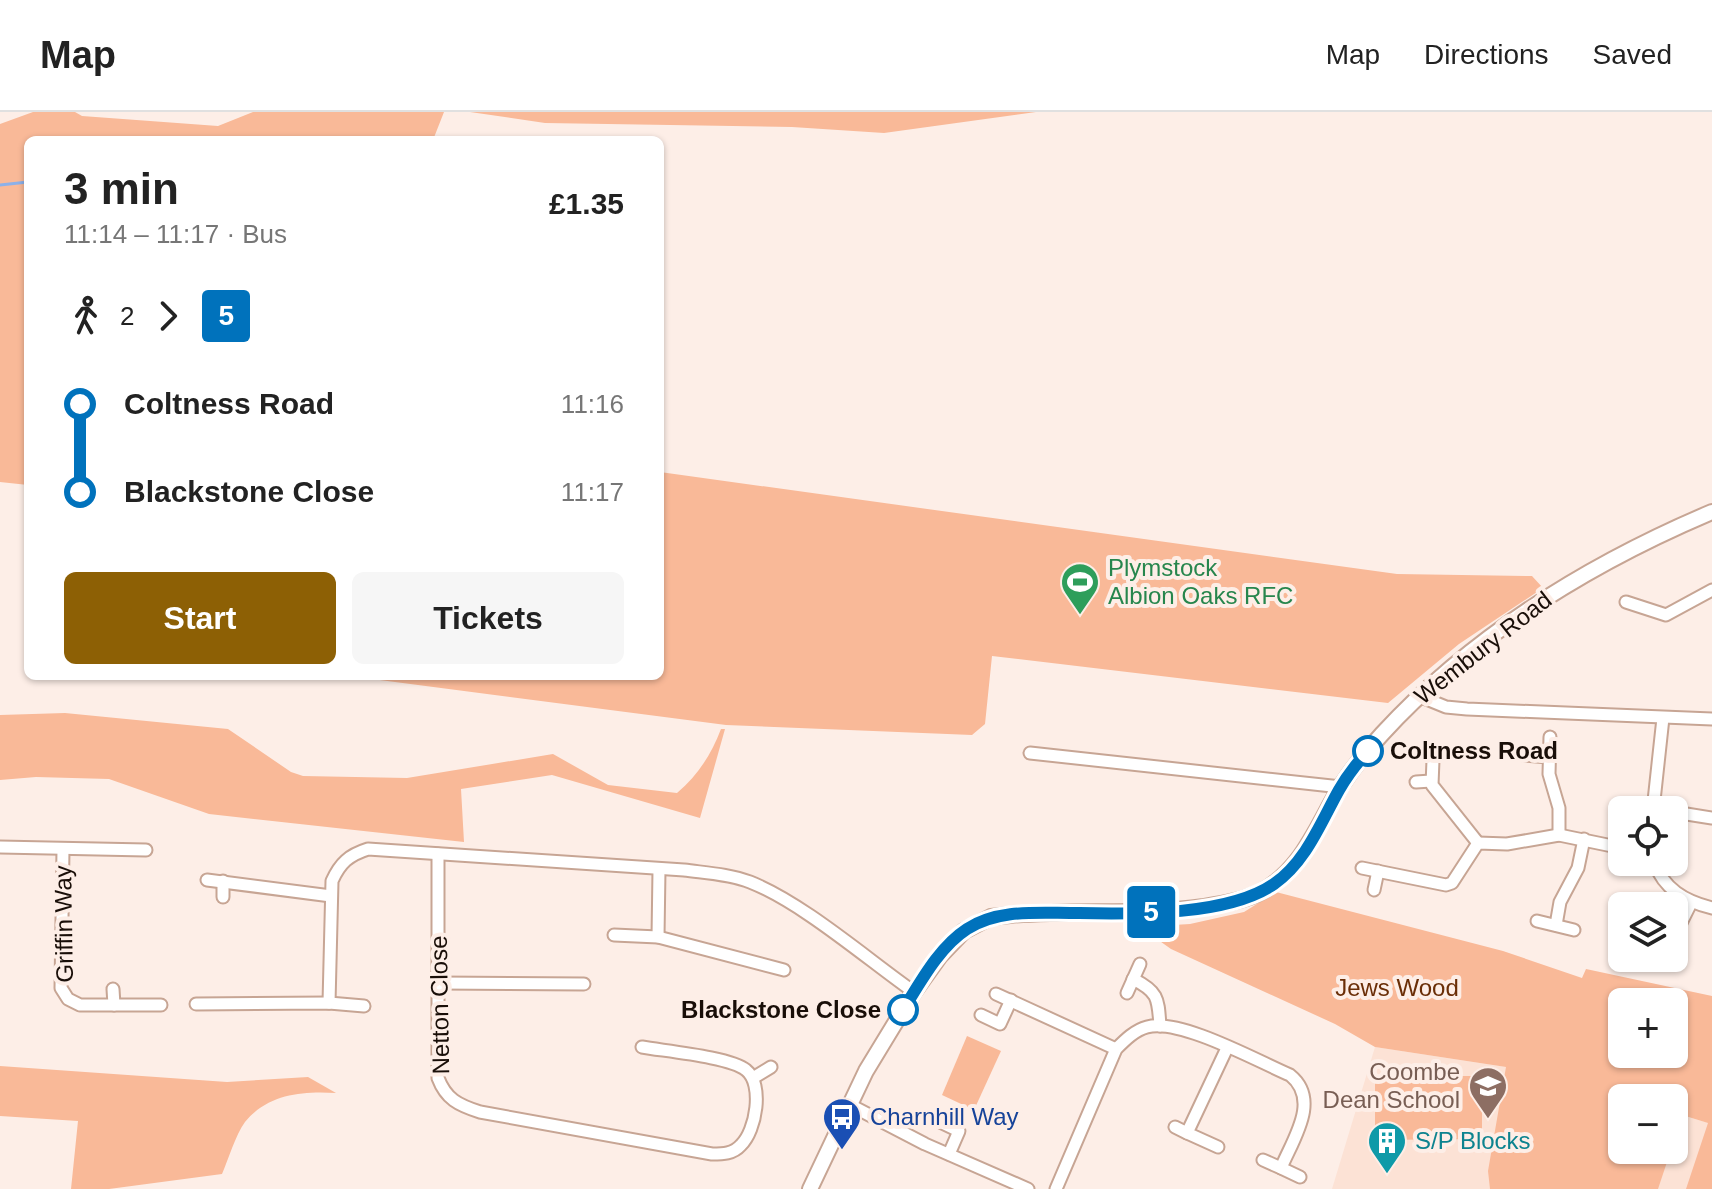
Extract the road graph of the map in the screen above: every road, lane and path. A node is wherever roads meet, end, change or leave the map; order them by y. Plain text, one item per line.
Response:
1 (1712, 512) edge
2 (1712, 590) edge
3 (1626, 602) dead end
4 (1419, 696) junction
5 (1663, 718) junction
6 (1712, 719) edge
7 (1550, 737) dead end
8 (1030, 753) dead end
9 (1523, 755) dead end
10 (1548, 757) junction
11 (1433, 760) dead end
12 (1431, 781) junction
13 (1416, 782) dead end
14 (1341, 787) junction
15 (1654, 796) edge
16 (1688, 814) edge
17 (1712, 818) edge
18 (1559, 835) junction
19 (1584, 839) junction
20 (1478, 843) junction
21 (1608, 845) edge
22 (0, 847) edge
23 (63, 849) junction
24 (146, 850) dead end
25 (438, 854) junction
26 (1362, 868) dead end
27 (659, 870) junction
28 (1378, 871) junction
29 (1662, 876) edge
30 (207, 880) dead end
31 (223, 881) junction
32 (1374, 890) dead end
33 (331, 896) junction
34 (223, 897) dead end
35 (1691, 903) junction
36 (1712, 908) edge
37 (1688, 909) edge
38 (1537, 921) dead end
39 (1556, 925) junction
40 (1574, 930) dead end
41 (614, 935) dead end
42 (658, 937) junction
43 (738, 942) dead end
44 (734, 957) junction
45 (1140, 964) dead end
46 (784, 970) dead end
47 (1133, 979) junction
48 (438, 983) junction
49 (563, 983) junction
50 (584, 984) dead end
51 (113, 989) dead end
52 (914, 992) junction
53 (1127, 993) dead end
54 (996, 994) dead end
55 (564, 998) dead end
56 (1011, 1000) junction
57 (329, 1003) junction
58 (196, 1004) dead end
59 (234, 1004) junction
60 (114, 1005) junction
61 (161, 1005) dead end
62 (364, 1006) dead end
63 (981, 1015) dead end
64 (235, 1019) dead end
65 (1160, 1026) junction
66 (642, 1047) dead end
67 (1227, 1048) junction
68 (1116, 1049) junction
69 (771, 1067) dead end
70 (753, 1078) junction
71 (850, 1105) junction
72 (552, 1110) dead end
73 (936, 1120) dead end
74 (549, 1124) junction
75 (1218, 1147) dead end
76 (949, 1154) junction
77 (1263, 1160) dead end
78 (1281, 1168) junction
79 (1300, 1177) dead end
80 (1000, 1183) edge
81 (810, 1189) edge
82 (1028, 1189) edge
83 (1056, 1189) edge

1 - 4 street, Wembury Road
2 - 3 street
4 - 5 street
4 - 14 street, Wembury Road
5 - 6 street
5 - 15 street
7 - 10 street
8 - 14 street
9 - 10 street
10 - 18 street
11 - 12 street
12 - 13 street
12 - 20 street
14 - 52 street, Wembury Road
16 - 17 street
18 - 19 street
18 - 20 street
19 - 21 street
19 - 39 street
20 - 28 street
22 - 23 street
23 - 24 street
23 - 60 street, Griffin Way
25 - 27 street
25 - 33 street
25 - 48 street, Netton Close
26 - 28 street
27 - 42 street
27 - 52 street
28 - 32 street
29 - 35 street
30 - 31 street
31 - 33 street
31 - 34 street
33 - 57 street
35 - 36 street
35 - 37 street
38 - 39 street
39 - 40 street
41 - 42 street
42 - 44 street
43 - 44 street
44 - 46 street
45 - 47 street
47 - 53 street
47 - 65 street
48 - 49 street
48 - 74 street, Netton Close
49 - 50 street
49 - 55 street
51 - 60 street, Griffin Way
52 - 71 street, Wembury Road
54 - 56 street
56 - 63 street
56 - 68 street
57 - 59 street
57 - 62 street
58 - 59 street
59 - 64 street
60 - 61 street, Griffin Way
65 - 67 street
65 - 68 street
66 - 70 street
67 - 75 street
67 - 78 street
68 - 83 street
69 - 70 street
70 - 74 street, Netton Close
71 - 76 street
71 - 81 street, Wembury Road
72 - 74 street
73 - 76 street
76 - 80 street
77 - 78 street
78 - 79 street
80 - 82 street

